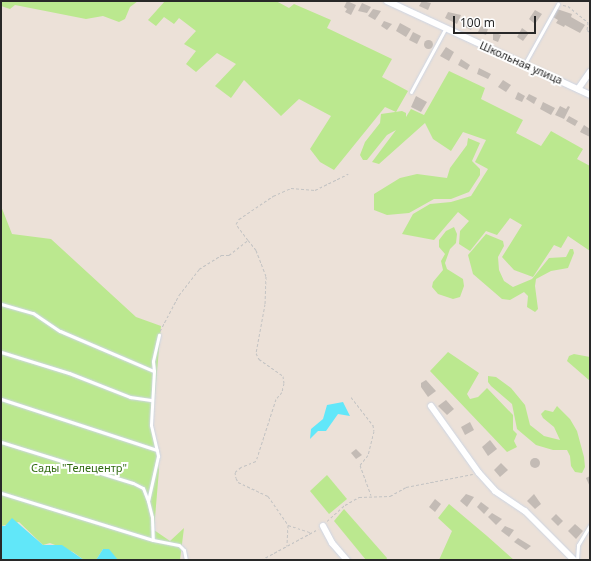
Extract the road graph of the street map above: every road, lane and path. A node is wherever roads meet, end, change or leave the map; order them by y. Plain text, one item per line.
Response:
1 (387, 1) edge
2 (558, 4) joint
3 (445, 29) junction
4 (590, 32) edge
5 (524, 64) junction
6 (590, 72) edge
7 (578, 89) junction
8 (412, 92) dead end
9 (590, 95) edge
10 (348, 174) dead end
11 (248, 240) junction
12 (1, 304) edge
13 (159, 334) joint
14 (1, 352) edge
15 (154, 372) junction
16 (351, 397) dead end
17 (1, 399) edge
18 (151, 400) junction
19 (431, 406) dead end
20 (1, 442) edge
21 (157, 450) junction
22 (479, 473) junction
23 (1, 493) edge
24 (371, 495) junction
25 (148, 501) junction
26 (590, 525) edge
27 (288, 526) junction
28 (323, 526) junction
29 (310, 532) junction
30 (153, 540) junction
31 (287, 546) junction
32 (186, 560) edge
33 (261, 560) edge
34 (347, 560) edge
35 (575, 560) edge

1 - 3 street, Школьная улица
2 - 4 path
2 - 5 lane
3 - 5 street, Школьная улица
3 - 8 lane
5 - 7 street, Школьная улица
6 - 7 street
7 - 9 street, Школьная улица
10 - 11 path
11 - 13 path
11 - 27 path
12 - 15 lane
13 - 15 lane
14 - 18 lane
15 - 18 lane
16 - 24 path
17 - 21 lane
18 - 21 lane
19 - 22 street
20 - 25 lane
21 - 25 lane
22 - 24 path
22 - 35 street
23 - 30 lane
24 - 28 path
25 - 30 lane
26 - 35 lane
27 - 29 path
27 - 31 path
28 - 29 path
28 - 34 street
29 - 31 path
30 - 32 lane
31 - 33 path

